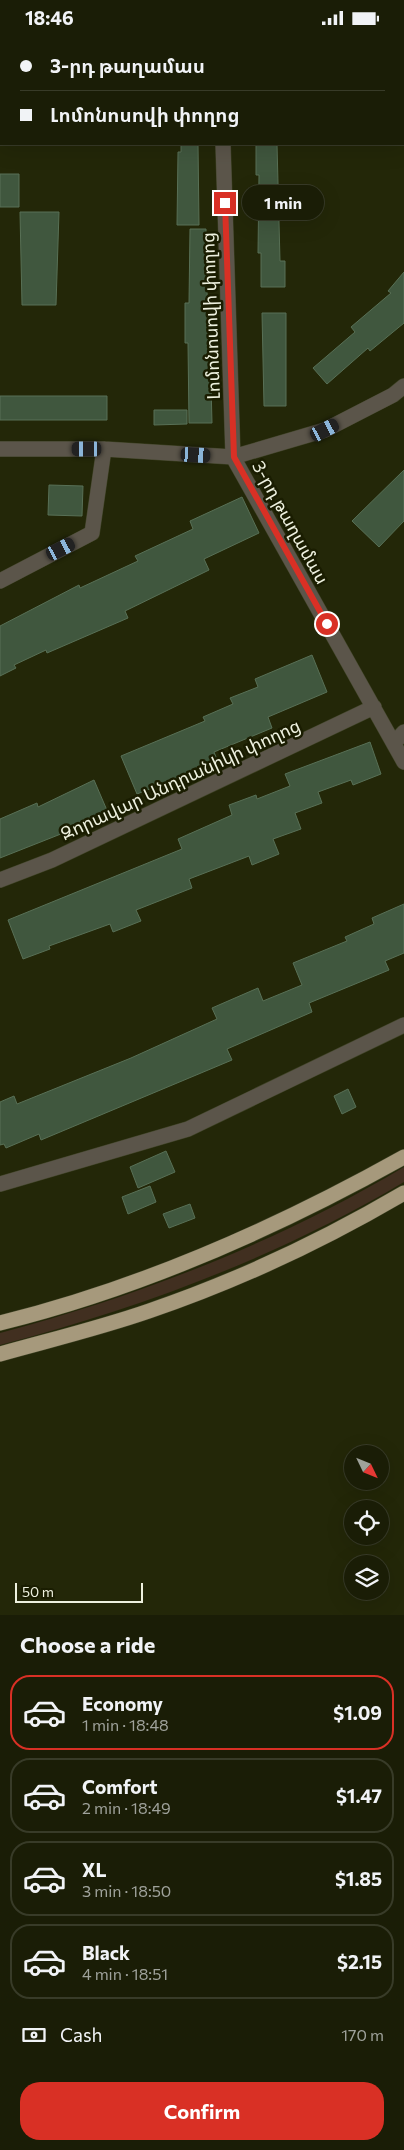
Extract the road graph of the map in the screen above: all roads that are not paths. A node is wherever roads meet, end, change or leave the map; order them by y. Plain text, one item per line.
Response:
1 (224, 145) edge
2 (404, 386) edge
3 (0, 449) edge
4 (104, 449) junction
5 (234, 457) junction
6 (0, 581) edge
7 (374, 707) junction
8 (399, 738) edge
9 (404, 762) edge
10 (0, 880) edge
11 (404, 1025) edge
12 (404, 1157) edge
13 (0, 1184) edge
14 (404, 1193) edge
15 (0, 1323) edge
16 (0, 1354) edge

1 - 5 street, Լոմոնոսովի փողոց
2 - 5 street
3 - 4 street
4 - 5 street
4 - 6 street
5 - 7 street, 3-րդ թաղամաս
7 - 8 street, 3-րդ թաղամաս
7 - 10 street, Զորավար Անդրանիկի փողոց
8 - 9 street, 3-րդ թաղամաս
11 - 13 street
12 - 15 highway
14 - 16 highway

